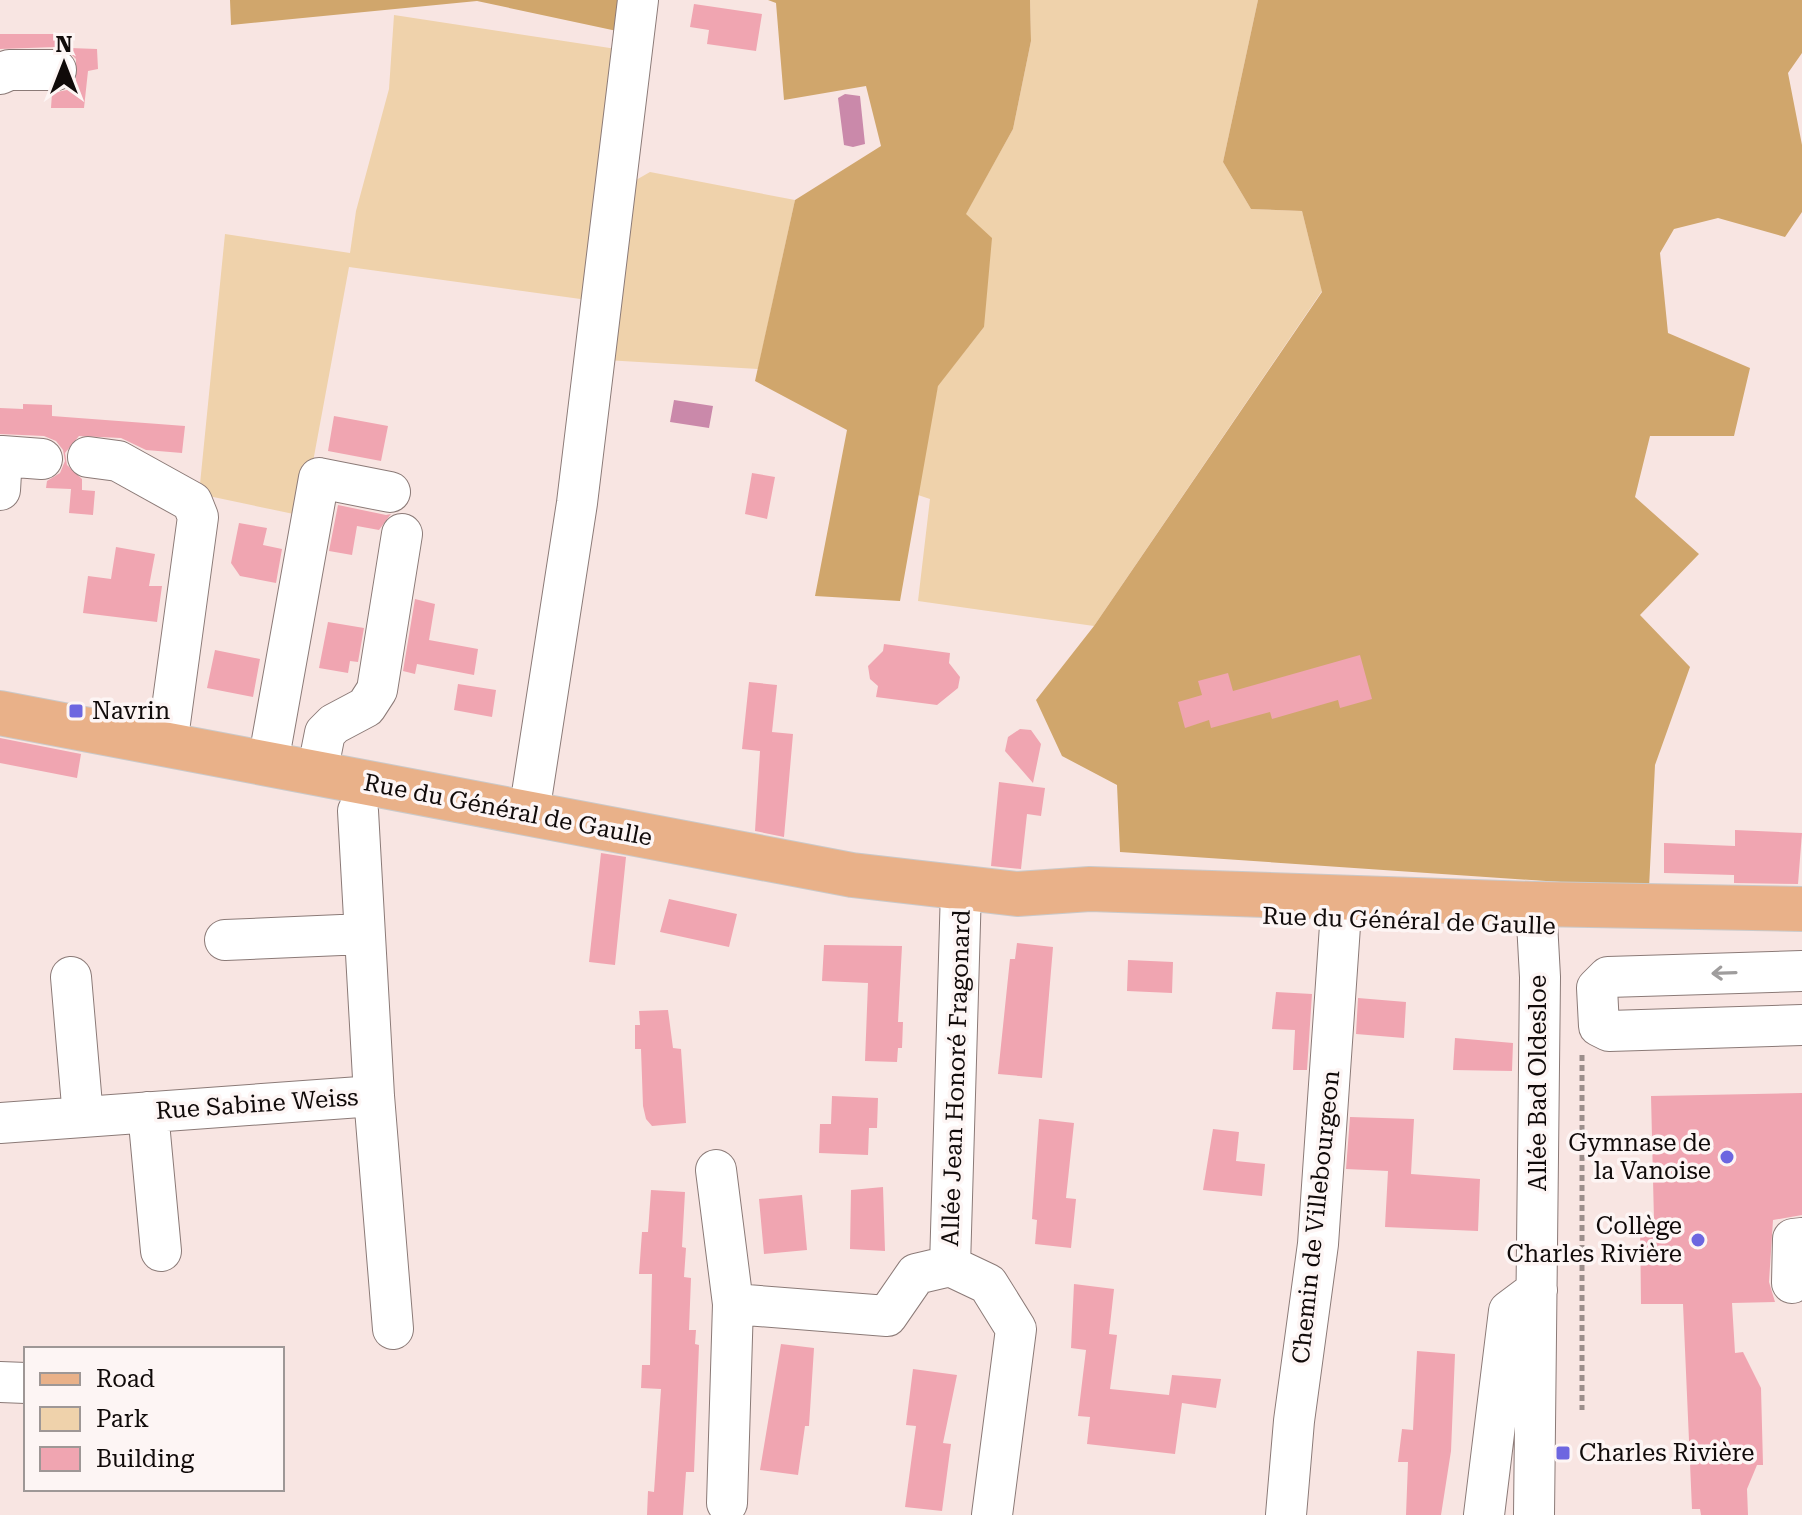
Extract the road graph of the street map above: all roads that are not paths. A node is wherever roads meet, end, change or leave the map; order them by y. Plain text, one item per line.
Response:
1 (638, 0) edge
2 (56, 70) dead end
3 (0, 74) edge
4 (88, 457) dead end
5 (42, 459) dead end
6 (0, 490) edge
7 (390, 492) dead end
8 (402, 534) dead end
9 (205, 602) dead end
10 (0, 713) edge
11 (175, 746) junction
12 (268, 763) junction
13 (317, 773) junction
14 (358, 811) dead end
15 (529, 813) junction
16 (961, 889) junction
17 (1342, 908) junction
18 (1802, 909) edge
19 (1536, 914) junction
20 (1802, 929) edge
21 (364, 934) junction
22 (225, 940) dead end
23 (1802, 971) edge
24 (71, 977) dead end
25 (1802, 1025) edge
26 (374, 1096) junction
27 (148, 1112) junction
28 (83, 1117) junction
29 (0, 1123) edge
30 (716, 1170) dead end
31 (1802, 1238) edge
32 (161, 1251) dead end
33 (950, 1266) junction
34 (1792, 1283) dead end
35 (1537, 1290) junction
36 (733, 1304) junction
37 (393, 1329) dead end
38 (0, 1382) edge
39 (24, 1383) edge
40 (727, 1503) dead end
41 (992, 1515) edge
42 (1286, 1515) edge
43 (1484, 1515) edge
44 (1534, 1515) edge

1 - 15 street
2 - 3 street
4 - 11 street
5 - 6 street
7 - 12 street
8 - 13 street
9 - 11 street
10 - 11 main road, Rue du Général de Gaulle
11 - 12 main road, Rue du Général de Gaulle
12 - 13 main road, Rue du Général de Gaulle
13 - 15 main road, Rue du Général de Gaulle
14 - 21 street, Rue Sabine Weiss
15 - 16 main road, Rue du Général de Gaulle
16 - 17 main road, Rue du Général de Gaulle
16 - 33 street, Allée Jean Honoré Fragonard
17 - 19 main road, Rue du Général de Gaulle
17 - 42 street, Chemin de Villebourgeon
18 - 19 main road, Rue du Général de Gaulle
19 - 20 main road, Rue du Général de Gaulle
19 - 35 street, Allée Bad Oldesloe
21 - 22 street
21 - 26 street, Rue Sabine Weiss
23 -> 25 street
24 - 28 street
26 - 27 street, Rue Sabine Weiss
26 - 37 street
27 - 28 street, Rue Sabine Weiss
27 - 32 street
28 - 29 street, Rue Sabine Weiss
30 - 36 street
31 - 34 street
33 - 36 street, Allée Jean Honoré Fragonard
33 - 41 street, Allée Jean Honoré Fragonard
35 - 43 street
35 - 44 street, Allée Bad Oldesloe
36 - 40 street
38 - 39 street

